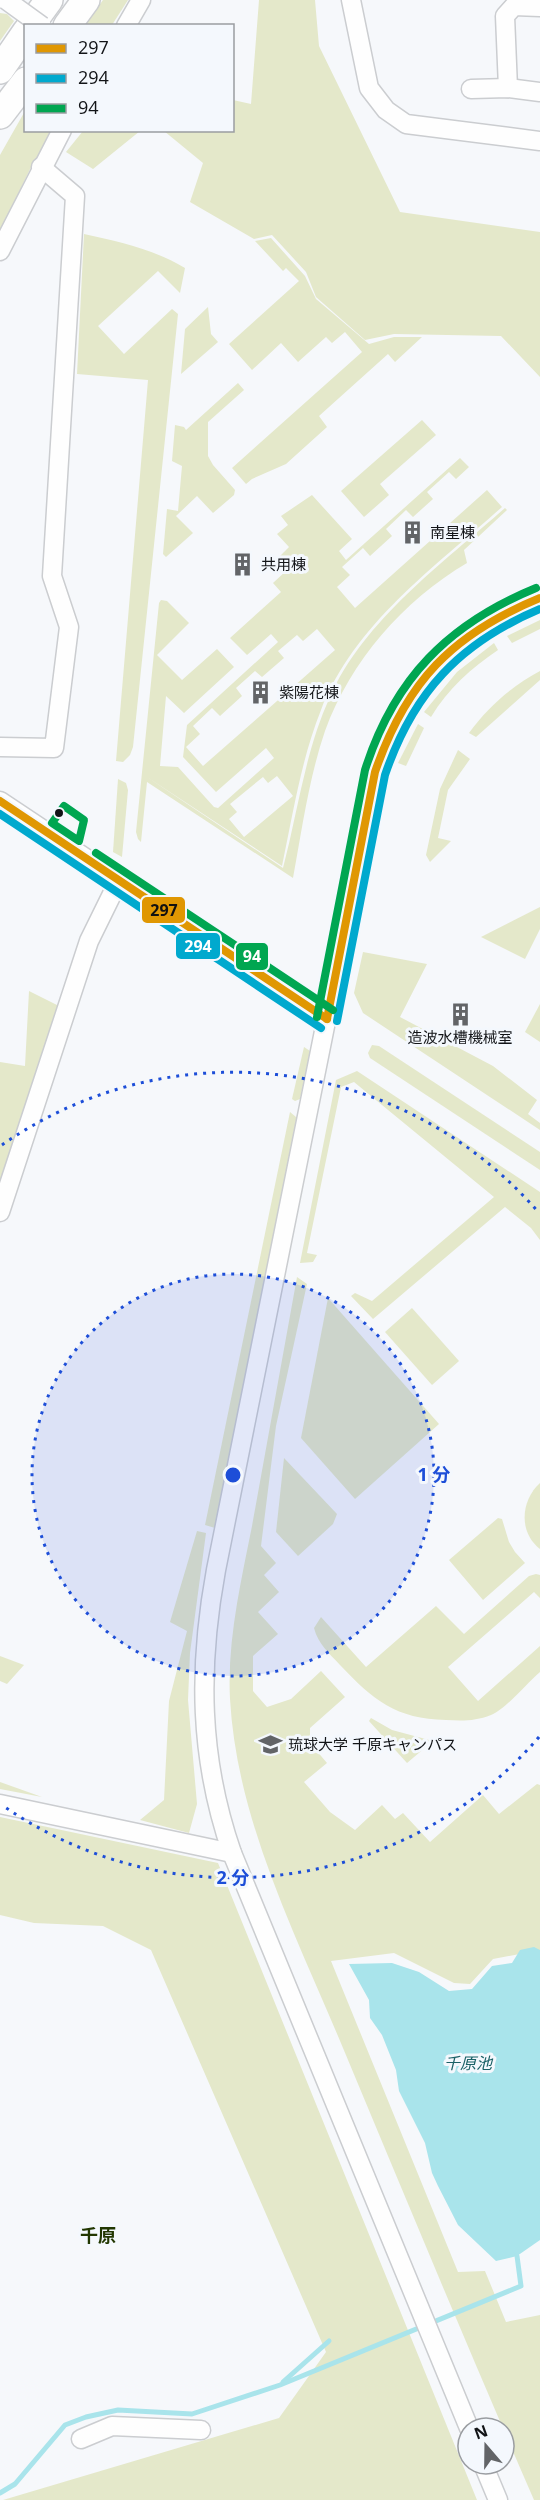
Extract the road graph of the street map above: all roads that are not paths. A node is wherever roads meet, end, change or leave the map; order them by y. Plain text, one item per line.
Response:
1 (6, 0) edge
2 (49, 0) edge
3 (86, 0) edge
4 (141, 0) edge
5 (351, 0) edge
6 (540, 7) edge
7 (31, 24) edge
8 (39, 24) edge
9 (68, 24) edge
10 (127, 24) edge
11 (24, 35) edge
12 (0, 70) edge
13 (24, 84) edge
14 (508, 88) junction
15 (471, 89) dead end
16 (540, 92) edge
17 (0, 115) edge
18 (61, 132) edge
19 (540, 141) edge
20 (41, 167) junction
21 (0, 251) edge
22 (540, 598) edge
23 (0, 747) edge
24 (0, 801) edge
25 (119, 880) junction
26 (327, 1019) junction
27 (0, 1212) edge
28 (0, 1804) edge
29 (232, 1853) junction
30 (464, 2416) edge
31 (201, 2430) dead end
32 (81, 2439) dead end
33 (488, 2476) edge
34 (498, 2500) edge

1 - 8 street, bridge
2 - 7 highway
3 - 9 highway
4 - 10 street
5 - 19 street
6 - 14 street
11 - 12 highway
13 - 17 highway
14 - 15 street
14 - 16 street
18 - 20 street
20 - 21 street
20 - 23 street
22 - 26 street
24 - 25 street
25 - 26 street
25 - 27 street
26 - 29 street
28 - 29 street
29 - 30 street
31 - 32 street
33 - 34 street

